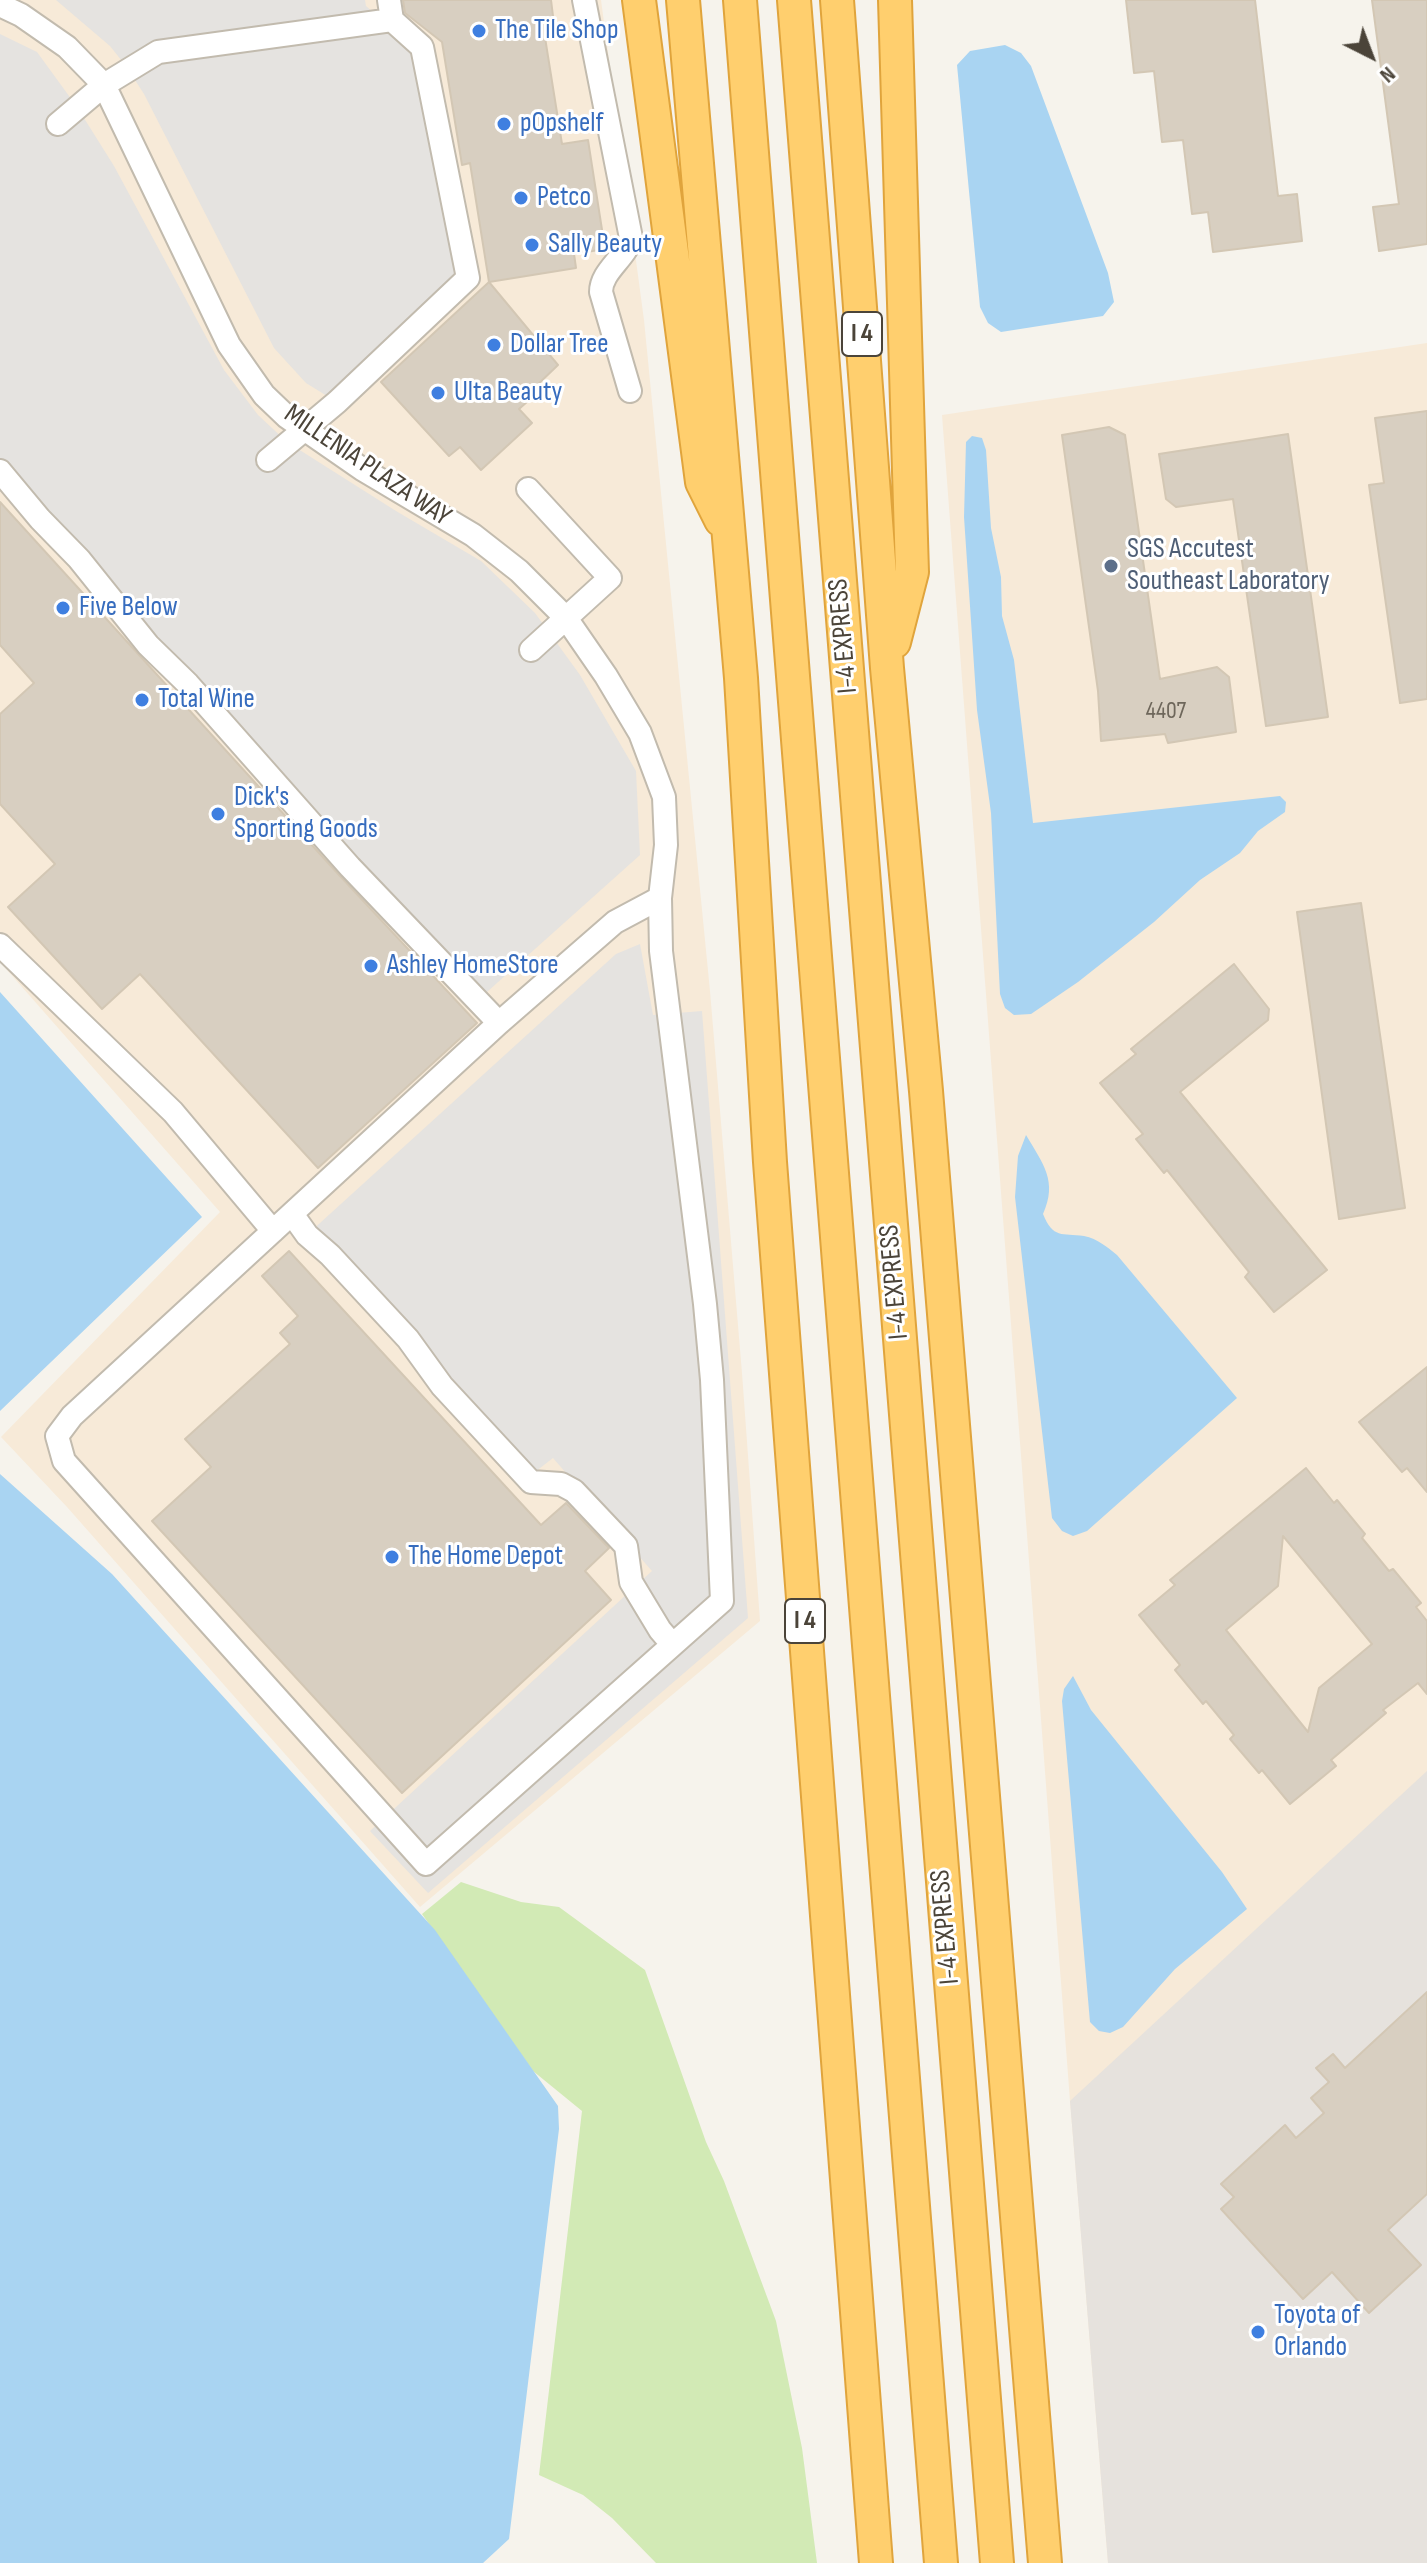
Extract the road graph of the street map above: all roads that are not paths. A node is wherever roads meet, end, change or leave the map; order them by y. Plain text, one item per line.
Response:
1 (584, 0) edge
2 (639, 0) edge
3 (683, 0) edge
4 (740, 0) edge
5 (794, 0) edge
6 (837, 0) edge
7 (895, 0) edge
8 (0, 5) edge
9 (391, 10) edge
10 (104, 85) junction
11 (58, 124) dead end
12 (630, 391) dead end
13 (305, 429) junction
14 (268, 460) dead end
15 (0, 471) edge
16 (528, 489) dead end
17 (730, 540) junction
18 (566, 618) junction
19 (531, 650) dead end
20 (887, 668) junction
21 (660, 898) junction
22 (0, 945) edge
23 (499, 1023) junction
24 (292, 1214) junction
25 (273, 1231) junction
26 (672, 1644) junction
27 (876, 2563) edge
28 (941, 2563) edge
29 (997, 2563) edge
30 (1045, 2563) edge

1 - 12 street
2 - 17 highway
3 - 17 highway, I 4
4 - 28 highway, I-4 EXPRESS
5 - 29 highway, I-4 EXPRESS
6 - 20 highway, I 4
7 - 20 highway
8 - 10 street, MILLENIA PLAZA WAY
9 - 10 street
9 - 13 street
10 - 11 street
10 - 13 street, MILLENIA PLAZA WAY
13 - 14 street
13 - 18 street, MILLENIA PLAZA WAY
15 - 23 street
16 - 18 street
17 - 27 highway, I 4
18 - 19 street
18 - 21 street, MILLENIA PLAZA WAY
20 - 30 highway, I 4
21 - 23 street
21 - 26 street, MILLENIA PLAZA WAY
22 - 25 street
23 - 24 street
24 - 25 street
24 - 26 street
25 - 26 street

